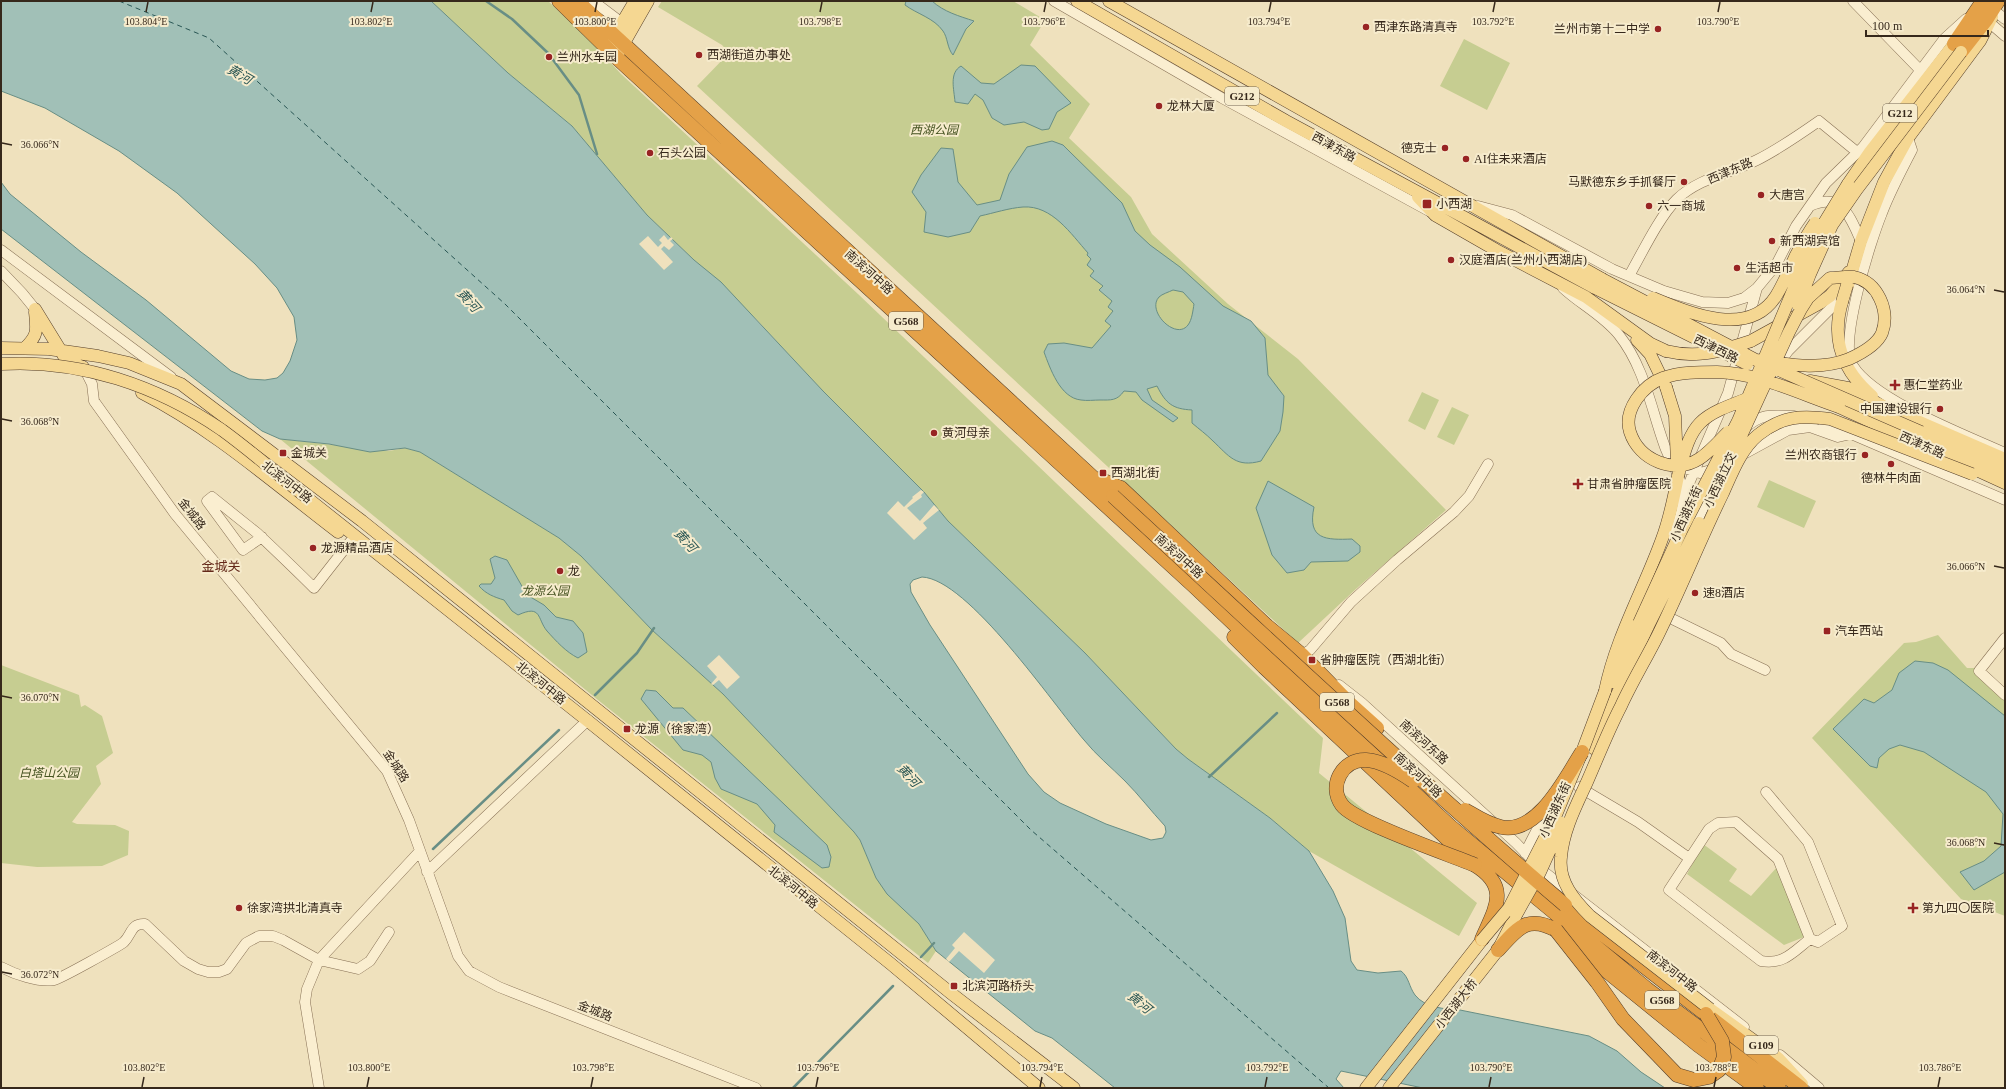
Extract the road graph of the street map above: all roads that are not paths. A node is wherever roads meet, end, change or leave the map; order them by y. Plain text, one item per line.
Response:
1 (559, 1) edge
2 (577, 1) edge
3 (593, 1) edge
4 (635, 1) edge
5 (648, 1) edge
6 (1054, 1) edge
7 (1077, 1) edge
8 (1109, 1) edge
9 (1853, 1) edge
10 (1982, 3) edge
11 (1997, 4) edge
12 (2005, 20) edge
13 (1990, 23) junction
14 (2005, 36) edge
15 (617, 41) junction
16 (1957, 48) junction
17 (1920, 70) junction
18 (1908, 138) junction
19 (1857, 152) junction
20 (1848, 184) junction
21 (1409, 188) junction
22 (1466, 202) junction
23 (1810, 206) junction
24 (1435, 215) junction
25 (1861, 241) junction
26 (1538, 243) junction
27 (1, 250) edge
28 (1855, 263) junction
29 (1, 271) edge
30 (1862, 274) junction
31 (1629, 276) junction
32 (1558, 283) junction
33 (1598, 284) junction
34 (1757, 288) junction
35 (35, 309) junction
36 (1622, 323) junction
37 (1788, 332) junction
38 (1, 348) edge
39 (25, 348) junction
40 (59, 350) junction
41 (76, 352) junction
42 (1756, 360) junction
43 (1, 364) edge
44 (84, 368) junction
45 (181, 384) junction
46 (1839, 407) junction
47 (1885, 407) junction
48 (1914, 411) junction
49 (1738, 421) junction
50 (1737, 434) junction
51 (1851, 434) junction
52 (2005, 453) edge
53 (1671, 458) junction
54 (2005, 459) edge
55 (1488, 464) dead end
56 (1722, 467) junction
57 (2005, 470) edge
58 (1693, 471) junction
59 (1974, 472) junction
60 (1091, 476) junction
61 (1678, 476) junction
62 (2005, 484) edge
63 (2005, 488) edge
64 (1684, 496) junction
65 (2005, 500) edge
66 (1705, 504) junction
67 (262, 537) junction
68 (350, 542) junction
69 (1195, 587) junction
70 (442, 603) junction
71 (1658, 612) junction
72 (2005, 638) edge
73 (1302, 655) junction
74 (1765, 670) dead end
75 (2005, 695) edge
76 (1620, 707) junction
77 (588, 720) junction
78 (1588, 750) junction
79 (1581, 789) junction
80 (1766, 792) dead end
81 (1486, 838) junction
82 (420, 850) junction
83 (1525, 852) junction
84 (1689, 858) junction
85 (1475, 865) junction
86 (1543, 871) junction
87 (427, 872) junction
88 (1556, 930) junction
89 (389, 932) dead end
90 (1810, 939) junction
91 (1482, 940) junction
92 (1498, 950) junction
93 (319, 960) junction
94 (1, 967) edge
95 (1708, 1012) junction
96 (1016, 1044) junction
97 (319, 1088) edge
98 (756, 1088) edge
99 (1039, 1088) edge
100 (1062, 1088) edge
101 (1074, 1088) edge
102 (1366, 1088) edge
103 (1389, 1088) edge
104 (1757, 1088) edge
105 (1779, 1088) edge
106 (1801, 1088) edge
107 (1805, 1088) edge
108 (1819, 1088) edge

1 - 15 highway, 南滨河中路 / G568
2 - 15 highway, 南滨河中路 / G568
3 - 15 street
4 - 15 main road
5 - 15 main road
6 - 24 street, 西津东路
7 - 21 main road, 西津东路 / G212
8 - 22 main road, 西津东路 / G212
9 - 17 street
10 - 16 highway, G212
10 - 17 street
11 - 12 street
11 - 13 main road
11 - 16 highway, G212
13 - 14 street
13 - 18 main road
15 - 60 highway, 南滨河中路 / G568
15 - 69 highway, 南滨河中路 / G568
16 - 20 main road, G212
16 - 37 main road, bridge
17 - 19 street
18 - 25 main road
18 - 30 street
19 - 23 street
19 - 31 street, 西津东路
20 - 26 main road, bridge
20 - 49 main road, bridge
21 - 24 main road
21 - 33 main road, 西津东路
22 - 26 main road, 西津东路 / G212
22 - 31 street, 西津东路
23 - 25 street
23 - 34 street
24 - 32 main road
25 - 28 main road
26 - 33 main road, 西津东路
27 - 45 street, 北滨河中路
28 - 36 main road, bridge
28 - 47 main road, bridge
29 - 35 street
30 - 48 street
30 - 50 street
31 - 34 street, 西津东路
32 - 36 main road
32 - 53 street, 小西湖东街
33 - 42 main road, bridge
33 - 46 main road, 西津西路, bridge
34 - 58 street
35 - 39 main road
35 - 40 main road
36 - 61 main road, bridge
37 - 42 main road, bridge
37 - 78 main road, 小西湖立交, bridge
38 - 39 main road, 北滨河中路
39 - 40 main road, 北滨河中路
40 - 41 main road, 北滨河中路
40 - 44 main road
41 - 44 street, 金城路
41 - 45 main road, 北滨河中路
42 - 57 main road, bridge
43 - 70 main road, 北滨河中路, bridge
44 - 68 main road
44 - 82 street, 金城路
45 - 96 main road, 北滨河中路
46 - 49 main road, bridge
46 - 59 main road, 西津东路
47 - 48 street
47 - 54 main road
47 - 61 main road, bridge
48 - 52 street
49 - 78 main road, bridge
50 - 51 street, 小西湖东街
50 - 56 street, 小西湖东街
51 - 56 street
51 - 65 street, 小西湖东街
53 - 58 street
53 - 64 street, 小西湖东街
55 - 73 street
56 - 58 street
56 - 66 street, 小西湖东街
58 - 64 street
59 - 62 main road, 西津东路
59 - 63 main road
59 - 76 main road, bridge
60 - 73 highway
60 - 81 highway, 南滨河中路 / G568, bridge
61 - 78 main road, bridge
64 - 66 street
64 - 83 street, 小西湖东街
66 - 71 street, 小西湖东街
67 - 67 street
67 - 68 street
68 - 70 main road
69 - 85 highway, bridge
69 - 105 highway, 南滨河中路 / G568
70 - 77 main road, 北滨河中路
71 - 74 street
71 - 79 street, 小西湖东街
72 - 75 street
73 - 78 highway, bridge
73 - 83 street, 南滨河东路
76 - 78 main road, bridge
76 - 79 main road, bridge
77 - 87 street
77 - 99 main road, 北滨河中路
78 - 79 main road, bridge
78 - 91 main road, 小西湖大桥, bridge
78 - 92 main road, 小西湖大桥, bridge
79 - 84 street
79 - 86 street, 小西湖东街
79 - 95 main road, bridge
80 - 90 street
81 - 85 highway, bridge
81 - 95 highway, 南滨河中路 / G568, bridge
82 - 87 street, 金城路
82 - 93 street
83 - 86 street, 南滨河中路
84 - 90 street
84 - 90 street
85 - 91 highway, bridge
86 - 108 street, 南滨河中路
87 - 98 street, 金城路
88 - 92 highway
88 - 95 highway, bridge
88 - 104 highway, bridge
89 - 93 street
91 - 102 main road, 小西湖大桥
92 - 103 main road, 小西湖大桥
93 - 94 street
93 - 97 street
95 - 106 highway, 南滨河中路 / G568
95 - 107 main road, G109
96 - 100 main road
96 - 101 main road, 北滨河中路

